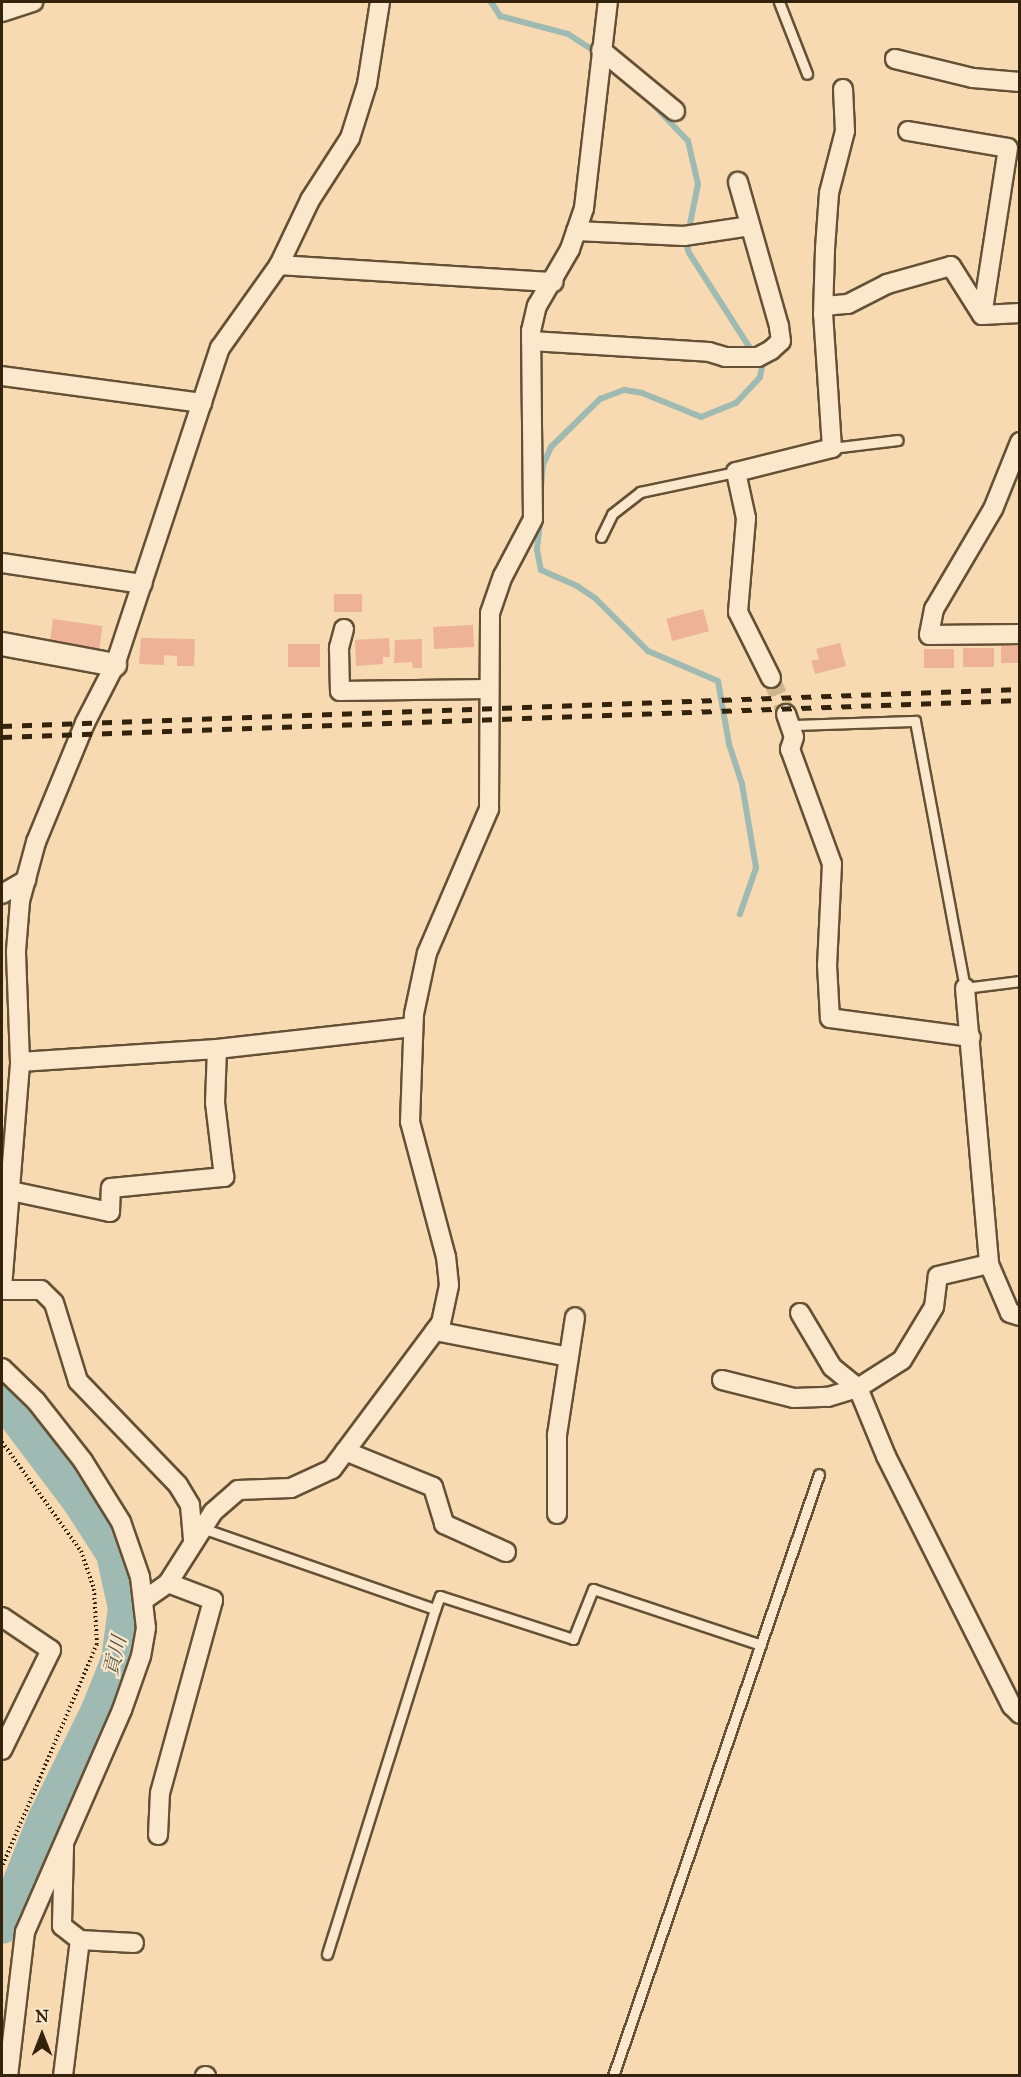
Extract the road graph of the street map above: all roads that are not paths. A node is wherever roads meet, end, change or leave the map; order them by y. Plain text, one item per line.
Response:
1 (33, 2) edge
2 (380, 2) edge
3 (608, 2) edge
4 (779, 2) edge
5 (2, 12) edge
6 (601, 50) junction
7 (895, 59) dead end
8 (807, 74) dead end
9 (1020, 82) edge
10 (843, 89) dead end
11 (675, 111) dead end
12 (908, 132) dead end
13 (738, 182) dead end
14 (750, 226) junction
15 (576, 231) junction
16 (279, 265) junction
17 (553, 282) junction
18 (824, 306) junction
19 (1020, 313) edge
20 (982, 315) junction
21 (531, 341) junction
22 (2, 376) edge
23 (202, 403) junction
24 (898, 440) dead end
25 (1020, 442) edge
26 (832, 448) junction
27 (736, 472) junction
28 (601, 537) dead end
29 (2, 563) edge
30 (142, 584) junction
31 (344, 629) dead end
32 (1020, 634) edge
33 (2, 644) edge
34 (115, 665) junction
35 (771, 678) tunnel mouth
36 (489, 689) junction
37 (789, 719) joint
38 (26, 880) junction
39 (2, 894) edge
40 (1020, 981) edge
41 (965, 988) junction
42 (413, 1027) junction
43 (970, 1037) junction
44 (217, 1049) junction
45 (20, 1062) junction
46 (8, 1181) edge
47 (989, 1264) junction
48 (2, 1289) edge
49 (800, 1313) dead end
50 (1020, 1316) edge
51 (575, 1317) dead end
52 (435, 1331) junction
53 (569, 1357) junction
54 (2, 1368) edge
55 (722, 1380) dead end
56 (858, 1388) junction
57 (345, 1451) junction
58 (819, 1474) dead end
59 (557, 1514) dead end
60 (198, 1534) junction
61 (506, 1552) dead end
62 (168, 1583) junction
63 (144, 1600) junction
64 (435, 1609) junction
65 (2, 1617) edge
66 (760, 1645) junction
67 (1020, 1714) edge
68 (3, 1742) edge
69 (158, 1835) dead end
70 (65, 1837) junction
71 (80, 1940) junction
72 (134, 1943) dead end
73 (327, 1953) dead end
74 (8, 2076) edge
75 (63, 2076) edge
76 (613, 2076) edge

1 - 5 street
2 - 16 street
3 - 6 street
4 - 8 lane
6 - 11 street
6 - 15 street
7 - 9 street
10 - 18 street
12 - 20 street
13 - 14 street
14 - 15 street
14 - 21 street
15 - 17 street
16 - 17 street
16 - 23 street
17 - 21 street
18 - 20 street
18 - 26 street
19 - 20 street
21 - 36 street
22 - 23 street
23 - 30 street
24 - 26 lane
25 - 32 street
26 - 27 street
27 - 28 lane
27 - 35 street
29 - 30 street
30 - 34 street
31 - 36 street
33 - 34 street
34 - 38 street
36 - 42 street
37 - 41 lane
37 - 43 street
38 - 39 street
38 - 45 street
40 - 41 lane
41 - 43 street
42 - 44 street
42 - 52 street
43 - 47 street
44 - 45 street
44 - 46 street
45 - 46 street
46 - 48 street
47 - 50 street
47 - 56 street
48 - 60 street
49 - 56 street
51 - 53 street
52 - 53 street
52 - 57 street
53 - 59 street
54 - 63 street
55 - 56 street
56 - 67 street
57 - 60 street
57 - 61 street
58 - 66 lane
60 - 62 street
60 - 64 lane
62 - 63 street
62 - 69 street
63 - 70 street
64 - 66 lane
64 - 73 lane
65 - 68 street
66 - 76 lane
70 - 71 street
70 - 74 street
71 - 72 street
71 - 75 street

